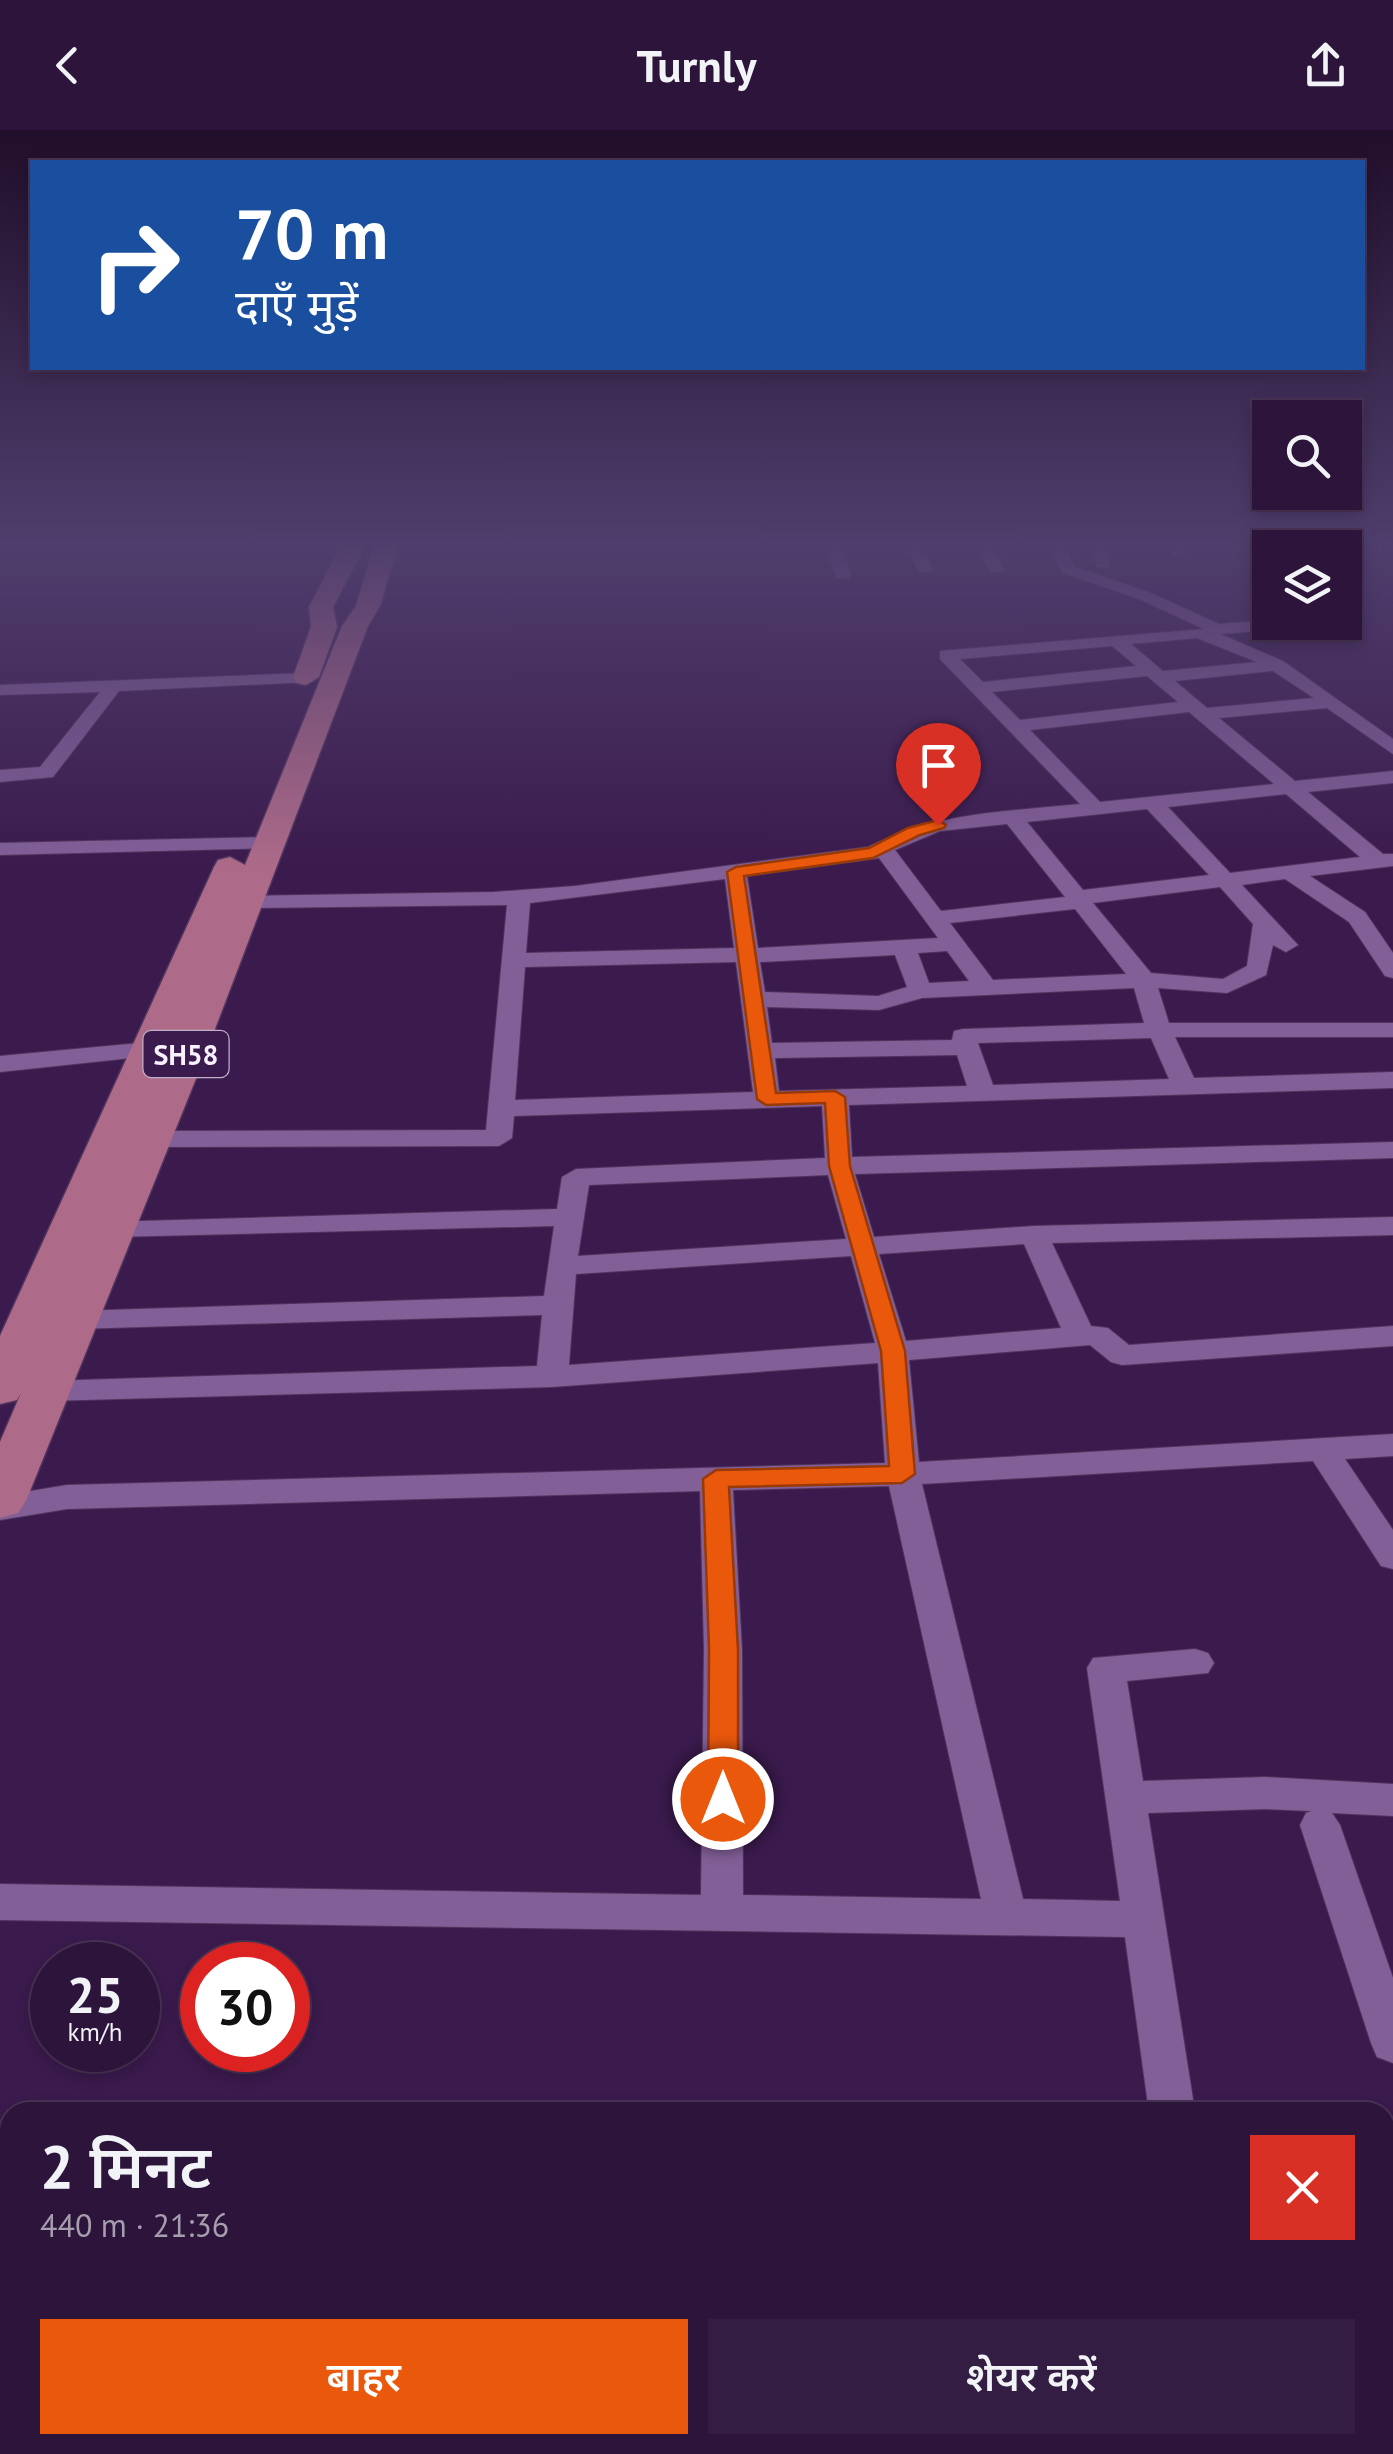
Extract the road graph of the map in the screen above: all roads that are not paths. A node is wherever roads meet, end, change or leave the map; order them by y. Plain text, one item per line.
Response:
1 (314, 654) edge
2 (342, 654) edge
3 (946, 654) edge
4 (1132, 654) edge
5 (1259, 654) edge
6 (1277, 665) junction
7 (1154, 674) junction
8 (306, 678) junction
9 (112, 688) junction
10 (978, 688) junction
11 (0, 690) edge
12 (1331, 702) junction
13 (1196, 710) junction
14 (1015, 726) junction
15 (1393, 748) edge
16 (0, 776) edge
17 (1393, 776) edge
18 (1288, 789) junction
19 (1153, 802) junction
20 (1095, 808) junction
21 (1012, 817) junction
22 (256, 844) junction
23 (0, 848) edge
24 (883, 848) junction
25 (1386, 861) edge
26 (736, 872) junction
27 (1290, 873) junction
28 (1226, 881) junction
29 (519, 897) junction
30 (1078, 900) junction
31 (248, 902) junction
32 (936, 918) junction
33 (1265, 923) junction
34 (956, 944) junction
35 (1286, 945) dead end
36 (904, 947) junction
37 (744, 954) junction
38 (514, 960) junction
39 (1393, 971) edge
40 (1144, 980) junction
41 (987, 989) junction
42 (920, 991) junction
43 (754, 998) junction
44 (1160, 1030) junction
45 (1393, 1030) edge
46 (966, 1047) junction
47 (150, 1050) junction
48 (760, 1052) junction
49 (0, 1064) edge
50 (1393, 1080) edge
51 (1186, 1086) junction
52 (982, 1092) junction
53 (835, 1097) junction
54 (766, 1099) junction
55 (504, 1108) junction
56 (151, 1139) junction
57 (1393, 1150) edge
58 (839, 1166) junction
59 (569, 1217) junction
60 (1393, 1226) edge
61 (114, 1228) junction
62 (1034, 1234) junction
63 (862, 1245) junction
64 (562, 1266) junction
65 (558, 1305) junction
66 (76, 1320) junction
67 (1080, 1336) junction
68 (1393, 1336) edge
69 (893, 1351) junction
70 (4, 1369) edge
71 (552, 1377) junction
72 (46, 1391) junction
73 (1393, 1445) edge
74 (1322, 1448) junction
75 (902, 1474) junction
76 (716, 1479) junction
77 (0, 1505) edge
78 (1393, 1557) edge
79 (1195, 1663) dead end
80 (1125, 1798) junction
81 (1393, 1800) edge
82 (1320, 1826) dead end
83 (0, 1902) edge
84 (722, 1910) junction
85 (1006, 1916) junction
86 (1143, 1918) junction
87 (1393, 2042) edge
88 (1171, 2102) edge

1 - 8 main road, SH58
2 - 22 main road, SH58
3 - 10 street
4 - 7 street
5 - 6 street
6 - 7 street
6 - 12 street
7 - 10 street
7 - 13 street
8 - 9 street
8 - 22 main road, SH58
9 - 11 street
9 - 16 street
10 - 14 street
12 - 13 street
12 - 15 street
13 - 14 street
13 - 18 street
14 - 20 street
17 - 18 street
18 - 19 street
18 - 25 street
19 - 20 street
19 - 28 street
20 - 21 street
21 - 24 street
21 - 30 street
22 - 23 street
22 - 31 main road, SH58
22 - 47 main road, SH58
24 - 26 street
24 - 32 street
25 - 27 street
26 - 29 street
26 - 37 street
27 - 28 street
27 - 39 street
28 - 30 street
28 - 33 street
29 - 31 street
29 - 38 street
30 - 32 street
30 - 40 street
31 - 56 main road, SH58
32 - 34 street
33 - 35 street
33 - 40 street
34 - 36 street
34 - 41 street
36 - 37 street
36 - 42 street
37 - 38 street
37 - 43 street
38 - 55 street
40 - 41 street
40 - 44 street
41 - 42 street
42 - 43 street
43 - 48 street
44 - 45 street
44 - 46 street
44 - 51 street
46 - 48 street
46 - 52 street
47 - 49 street
47 - 70 main road, SH58
48 - 54 street
50 - 51 street
51 - 52 street
52 - 53 street
53 - 54 street
53 - 58 street
54 - 55 street
55 - 56 street
56 - 61 main road, SH58
57 - 58 street
58 - 59 street
58 - 63 street
59 - 61 street
59 - 64 street
60 - 62 street
61 - 66 main road, SH58
62 - 63 street
62 - 67 street
63 - 64 street
63 - 69 street
64 - 65 street
65 - 66 street
65 - 71 street
66 - 72 main road, SH58
67 - 68 street
67 - 69 street
69 - 71 street
69 - 75 street
71 - 72 street
72 - 77 main road, SH58
73 - 74 street
74 - 75 street
74 - 78 street
75 - 76 street
75 - 85 street
76 - 77 street
76 - 84 street
79 - 80 street
80 - 81 street
80 - 86 street
82 - 87 street
83 - 84 street
84 - 85 street
85 - 86 street
86 - 88 street

